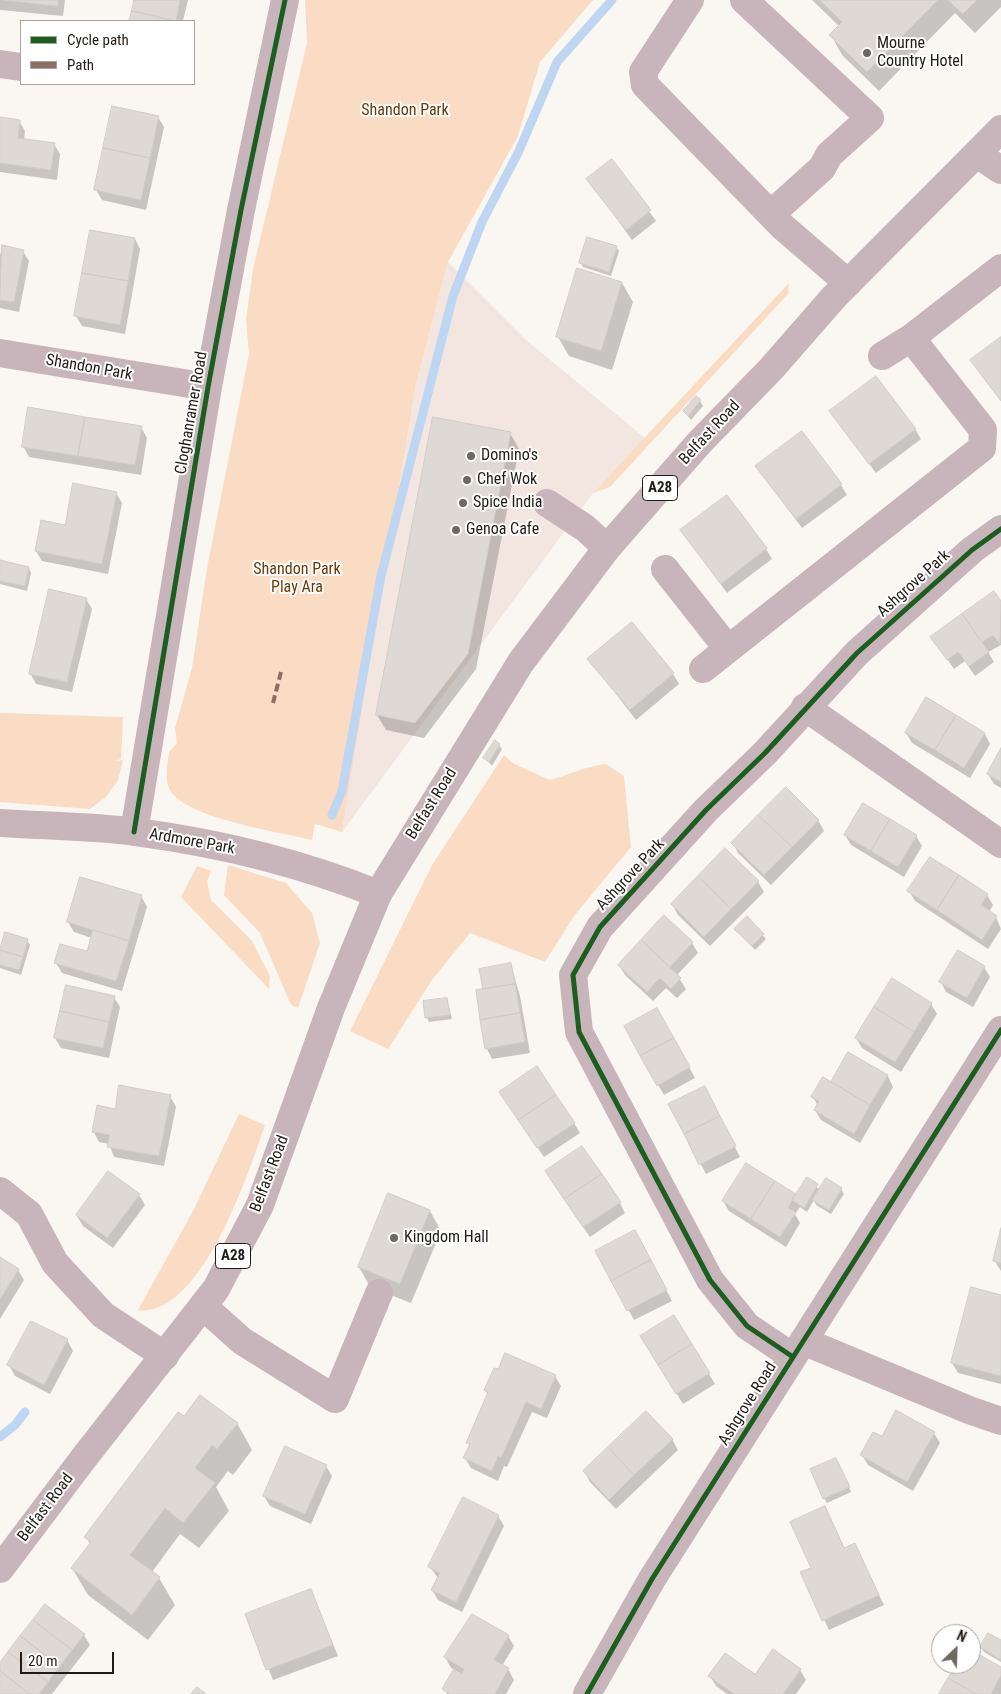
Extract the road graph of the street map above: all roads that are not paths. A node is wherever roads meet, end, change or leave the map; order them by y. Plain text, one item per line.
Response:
1 (285, 0) edge
2 (690, 0) edge
3 (744, 0) edge
4 (0, 64) edge
5 (20, 67) edge
6 (1001, 128) edge
7 (977, 154) junction
8 (1001, 170) edge
9 (771, 214) junction
10 (1001, 268) edge
11 (848, 283) junction
12 (911, 338) junction
13 (0, 353) edge
14 (882, 356) dead end
15 (208, 387) junction
16 (547, 503) dead end
17 (1001, 529) edge
18 (607, 548) junction
19 (665, 569) dead end
20 (728, 649) junction
21 (703, 669) dead end
22 (805, 707) junction
23 (0, 823) edge
24 (134, 832) junction
25 (1001, 844) edge
26 (378, 894) junction
27 (1001, 1030) edge
28 (0, 1191) edge
29 (379, 1294) dead end
30 (204, 1306) junction
31 (798, 1349) junction
32 (165, 1356) junction
33 (1001, 1421) edge
34 (0, 1570) edge
35 (587, 1694) edge

1 - 15 street, Cloghanramer Road
2 - 9 street
3 - 9 street
4 - 5 street
6 - 7 highway, Belfast Road / A28
7 - 8 street
7 - 11 highway, Belfast Road / A28
9 - 11 street
10 - 12 street
11 - 18 highway, Belfast Road / A28
12 - 14 street
12 - 20 street
13 - 15 street, Shandon Park
15 - 24 street, Cloghanramer Road
16 - 18 street
17 - 22 street, Ashgrove Park
18 - 26 highway, Belfast Road / A28
19 - 20 street
20 - 21 street
22 - 25 street
22 - 31 street, Ashgrove Park
23 - 24 street, Ardmore Park
24 - 26 street, Ardmore Park
26 - 30 highway, Belfast Road / A28
27 - 31 street, Ashgrove Road
28 - 32 street
29 - 30 street
30 - 32 highway, Belfast Road / A28
31 - 33 street, Ashgrove Park
31 - 35 street, Ashgrove Road
32 - 34 highway, Belfast Road / A28

